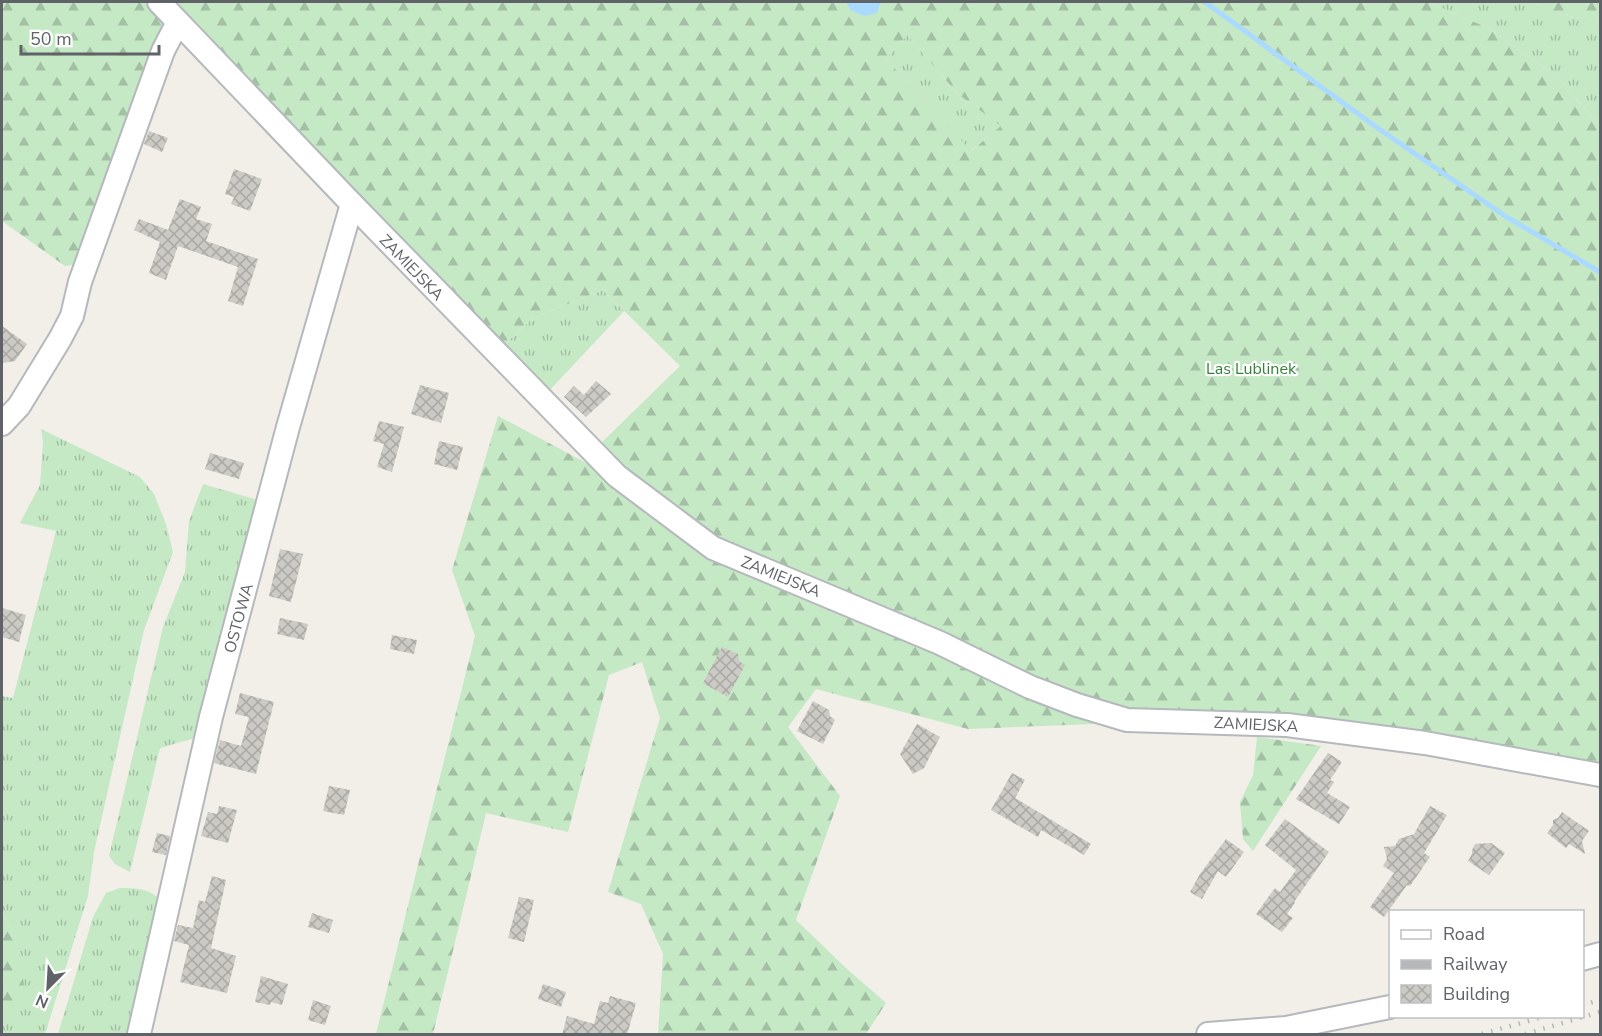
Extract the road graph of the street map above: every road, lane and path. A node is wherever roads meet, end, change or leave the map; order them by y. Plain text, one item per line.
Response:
1 (159, 2) edge
2 (178, 22) junction
3 (352, 204) junction
4 (2, 424) edge
5 (1600, 775) edge
6 (1600, 954) edge
7 (1584, 958) edge
8 (1389, 1007) edge
9 (139, 1035) edge
10 (1208, 1035) edge

1 - 2 street, ZAMIEJSKA
2 - 3 street, ZAMIEJSKA
2 - 4 street
3 - 5 street, ZAMIEJSKA
3 - 9 street, OSTOWA
6 - 7 street
8 - 10 street

